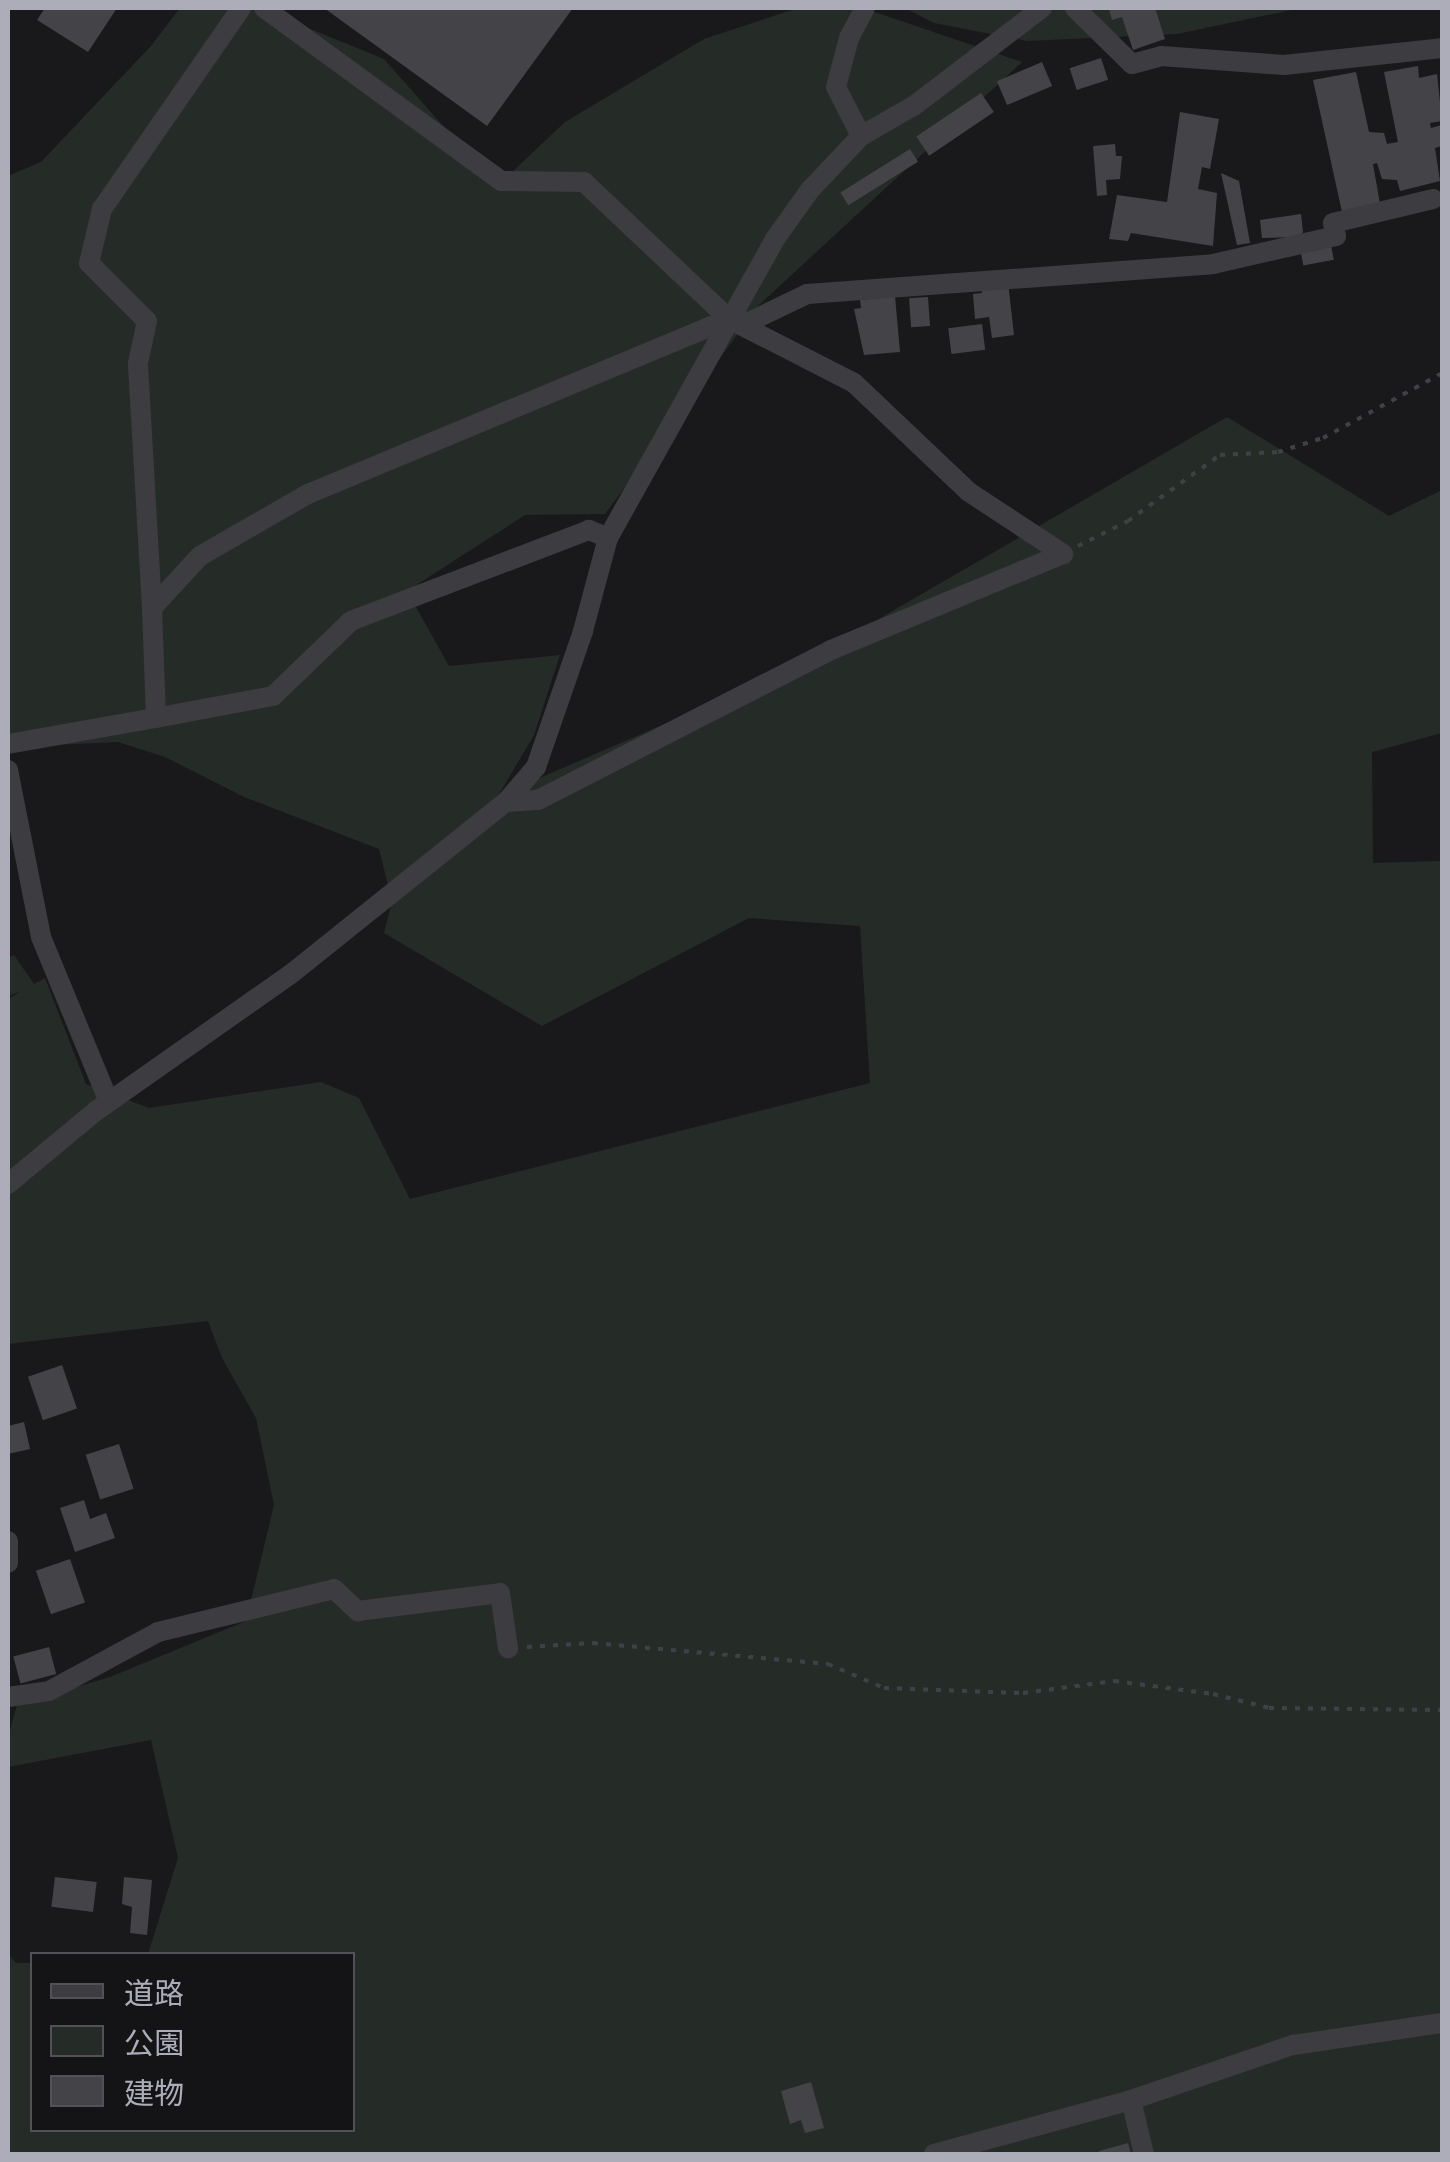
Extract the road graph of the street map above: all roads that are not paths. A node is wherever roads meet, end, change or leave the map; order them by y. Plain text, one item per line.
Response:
1 (241, 8) edge
2 (264, 8) edge
3 (865, 8) edge
4 (1042, 8) edge
5 (1076, 8) edge
6 (1442, 48) edge
7 (861, 136) junction
8 (1433, 199) dead end
9 (729, 319) junction
10 (608, 538) junction
11 (152, 608) junction
12 (156, 718) junction
13 (8, 744) edge
14 (8, 770) edge
15 (506, 802) junction
16 (16, 864) edge
17 (110, 1102) junction
18 (8, 1184) edge
19 (8, 1541) edge
20 (8, 1563) edge
21 (508, 1648) road end
22 (8, 1697) edge
23 (1442, 2024) edge
24 (1132, 2100) junction
25 (934, 2154) edge
26 (1144, 2154) edge

1 - 11 street
2 - 9 street
3 - 7 street
4 - 7 street
5 - 6 street
7 - 9 street
8 - 9 street
9 - 10 street
9 - 11 street
9 - 15 street
10 - 12 street
10 - 15 street
11 - 12 street
12 - 13 street
14 - 16 street
15 - 17 street
16 - 17 street
17 - 18 street
19 - 20 street
21 - 22 street
23 - 24 street
24 - 25 street
24 - 26 street

